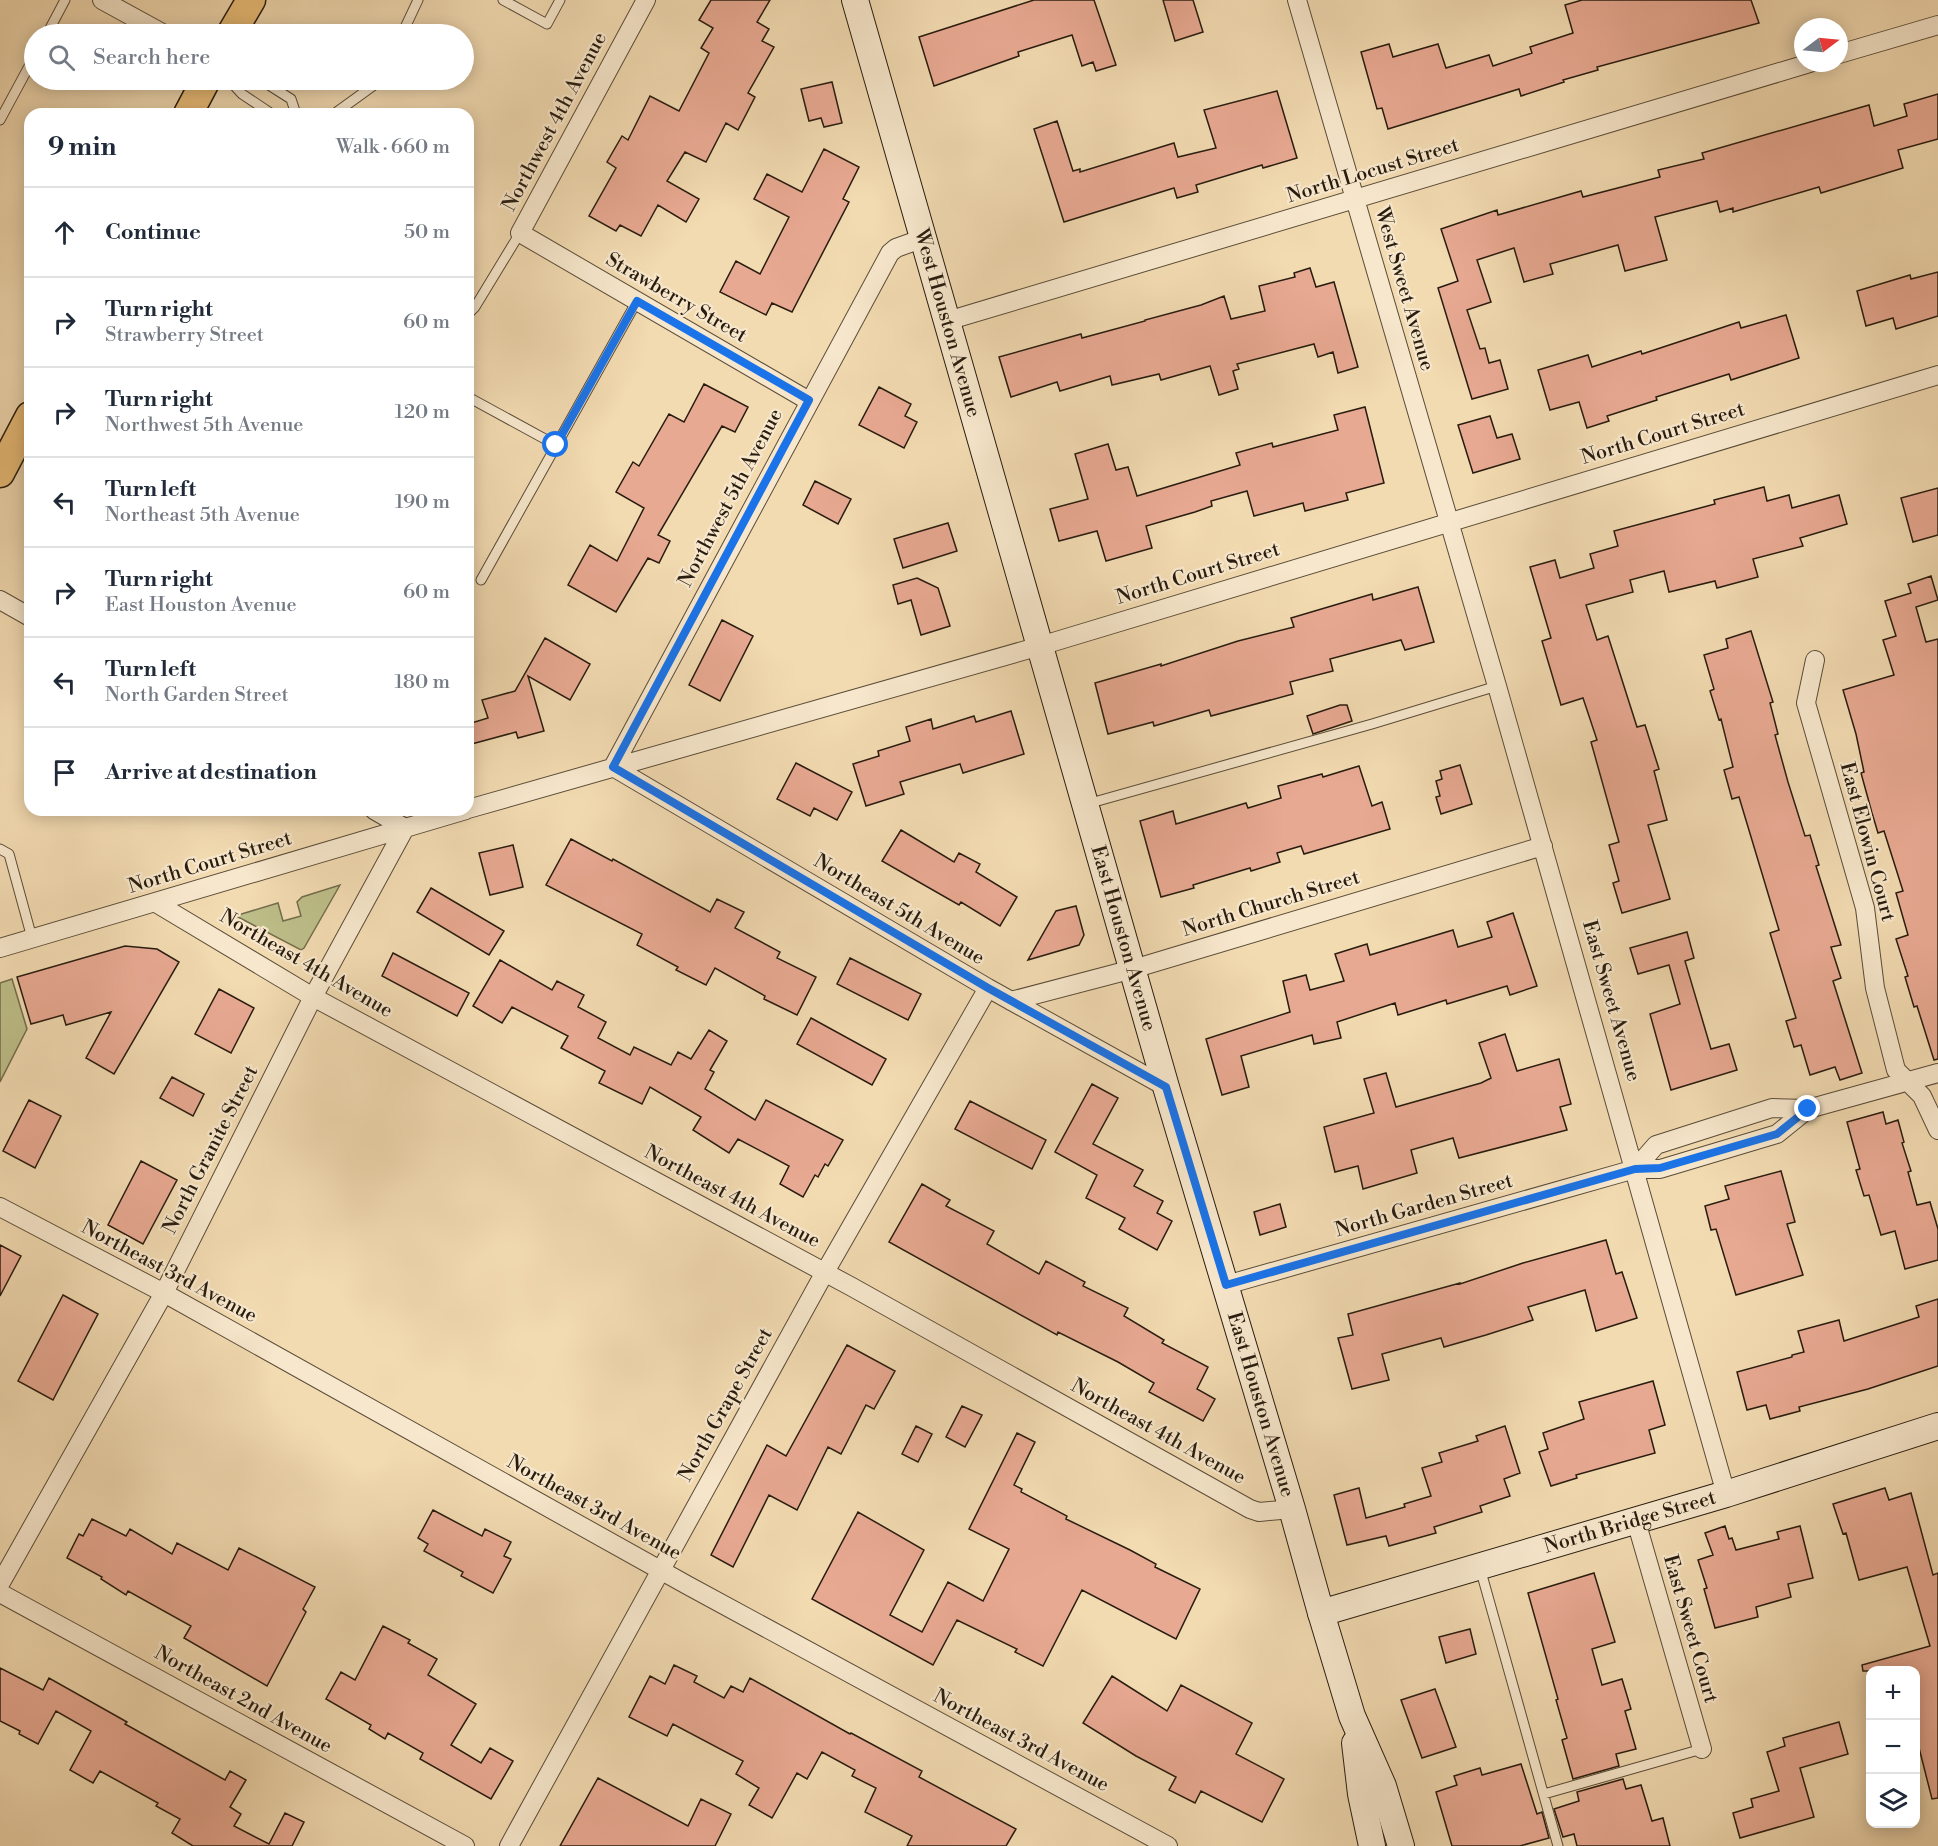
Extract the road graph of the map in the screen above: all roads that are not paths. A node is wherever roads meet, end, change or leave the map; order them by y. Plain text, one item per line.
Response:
1 (65, 0) edge
2 (102, 0) edge
3 (251, 0) edge
4 (418, 0) edge
5 (503, 0) edge
6 (560, 0) edge
7 (646, 0) edge
8 (855, 0) edge
9 (1297, 0) edge
10 (52, 24) edge
11 (146, 24) edge
12 (237, 24) edge
13 (407, 24) edge
14 (1938, 24) edge
15 (1848, 51) edge
16 (1794, 68) edge
17 (24, 76) edge
18 (201, 90) edge
19 (239, 90) edge
20 (277, 90) edge
21 (367, 90) edge
22 (191, 108) edge
23 (263, 108) edge
24 (294, 108) edge
25 (342, 108) edge
26 (0, 120) edge
27 (1355, 200) junction
28 (520, 233) junction
29 (924, 238) junction
30 (637, 301) junction
31 (474, 307) edge
32 (947, 321) junction
33 (1938, 375) edge
34 (474, 400) edge
35 (809, 400) junction
36 (24, 427) edge
37 (556, 445) junction
38 (0, 473) edge
39 (1449, 521) junction
40 (481, 580) dead end
41 (0, 600) edge
42 (24, 614) edge
43 (1040, 646) junction
44 (1815, 660) dead end
45 (1497, 686) junction
46 (613, 767) junction
47 (1086, 804) junction
48 (474, 808) edge
49 (384, 816) edge
50 (446, 816) edge
51 (405, 828) junction
52 (1543, 846) junction
53 (0, 849) edge
54 (156, 903) junction
55 (32, 938) junction
56 (0, 948) edge
57 (1133, 969) junction
58 (988, 988) junction
59 (313, 997) junction
60 (1011, 1001) junction
61 (1938, 1073) edge
62 (1908, 1082) junction
63 (1166, 1087) junction
64 (1808, 1109) junction
65 (1938, 1130) edge
66 (1635, 1169) junction
67 (0, 1207) edge
68 (825, 1272) junction
69 (1226, 1285) junction
70 (164, 1293) junction
71 (1936, 1432) edge
72 (1726, 1494) junction
73 (1292, 1509) junction
74 (1636, 1521) junction
75 (1480, 1568) junction
76 (661, 1570) junction
77 (0, 1584) edge
78 (0, 1593) edge
79 (1321, 1613) junction
80 (1352, 1716) junction
81 (1702, 1749) joint
82 (1544, 1794) junction
83 (465, 1846) edge
84 (510, 1846) edge
85 (1168, 1846) edge
86 (1372, 1846) edge
87 (1401, 1846) edge
88 (1558, 1846) edge

1 - 10 lane
2 - 11 street
3 - 12 main road
4 - 13 lane
5 - 6 lane
7 - 28 street, Northwest 4th Avenue
8 - 29 main road, West Houston Avenue
9 - 27 street, West Sweet Avenue
14 - 15 street
16 - 27 street, North Locust Street
17 - 26 lane
18 - 22 main road
19 - 23 lane
20 - 24 lane
21 - 25 lane
27 - 32 street, North Locust Street
27 - 39 street, West Sweet Avenue
28 - 30 street, Strawberry Street
28 - 31 lane
29 - 32 main road, West Houston Avenue
29 - 35 street, Northwest 5th Avenue
30 - 35 street, Strawberry Street
30 - 37 lane
32 - 43 main road, West Houston Avenue
33 - 39 street, North Court Street
34 - 37 lane
35 - 46 street, Northwest 5th Avenue
36 - 38 main road
37 - 40 lane
39 - 43 street, North Court Street
39 - 45 street, East Sweet Avenue
41 - 42 street
43 - 46 street, North Court Street
43 - 47 main road, East Houston Avenue
44 - 62 street, East Elowin Court
45 - 47 lane
45 - 52 street, East Sweet Avenue
46 - 48 street, North Court Street
46 - 58 street, Northeast 5th Avenue
47 - 57 main road, East Houston Avenue
49 - 51 street
50 - 51 street, North Court Street
51 - 54 street, North Court Street
51 - 59 street, North Granite Street
52 - 57 street, North Church Street
52 - 66 street, East Sweet Avenue
53 - 55 lane
54 - 55 street, North Court Street
54 - 59 street, Northeast 4th Avenue
55 - 56 street, North Court Street
57 - 60 street, North Church Street
57 - 63 main road, East Houston Avenue
58 - 60 street, Northeast 5th Avenue
58 - 68 street, North Grape Street
59 - 68 street, Northeast 4th Avenue
59 - 70 street, North Granite Street
60 - 63 street, Northeast 5th Avenue
61 - 62 street, North Garden Street
62 - 64 street, North Garden Street
62 - 65 street, East Elowin Court
63 - 69 main road, East Houston Avenue
64 - 66 street, North Garden Street
64 - 66 street, North Garden Street
66 - 69 street, North Garden Street
66 - 72 street, East Sweet Avenue
67 - 70 street, Northeast 3rd Avenue
68 - 73 street, Northeast 4th Avenue
68 - 76 street, North Grape Street
69 - 73 main road, East Houston Avenue
70 - 76 street, Northeast 3rd Avenue
70 - 77 street, North Granite Street
71 - 72 main road, North Bridge Street
72 - 74 main road, North Bridge Street
73 - 79 main road, East Houston Avenue
74 - 75 main road, North Bridge Street
74 - 81 street, East Sweet Court
75 - 79 main road, North Bridge Street
75 - 82 lane
76 - 84 street, North Grape Street
76 - 85 street, Northeast 3rd Avenue
78 - 83 street, Northeast 2nd Avenue
79 - 80 main road, East Houston Avenue
80 - 86 main road, East Houston Avenue
80 - 87 main road, East Houston Avenue
81 - 82 lane
82 - 88 lane

